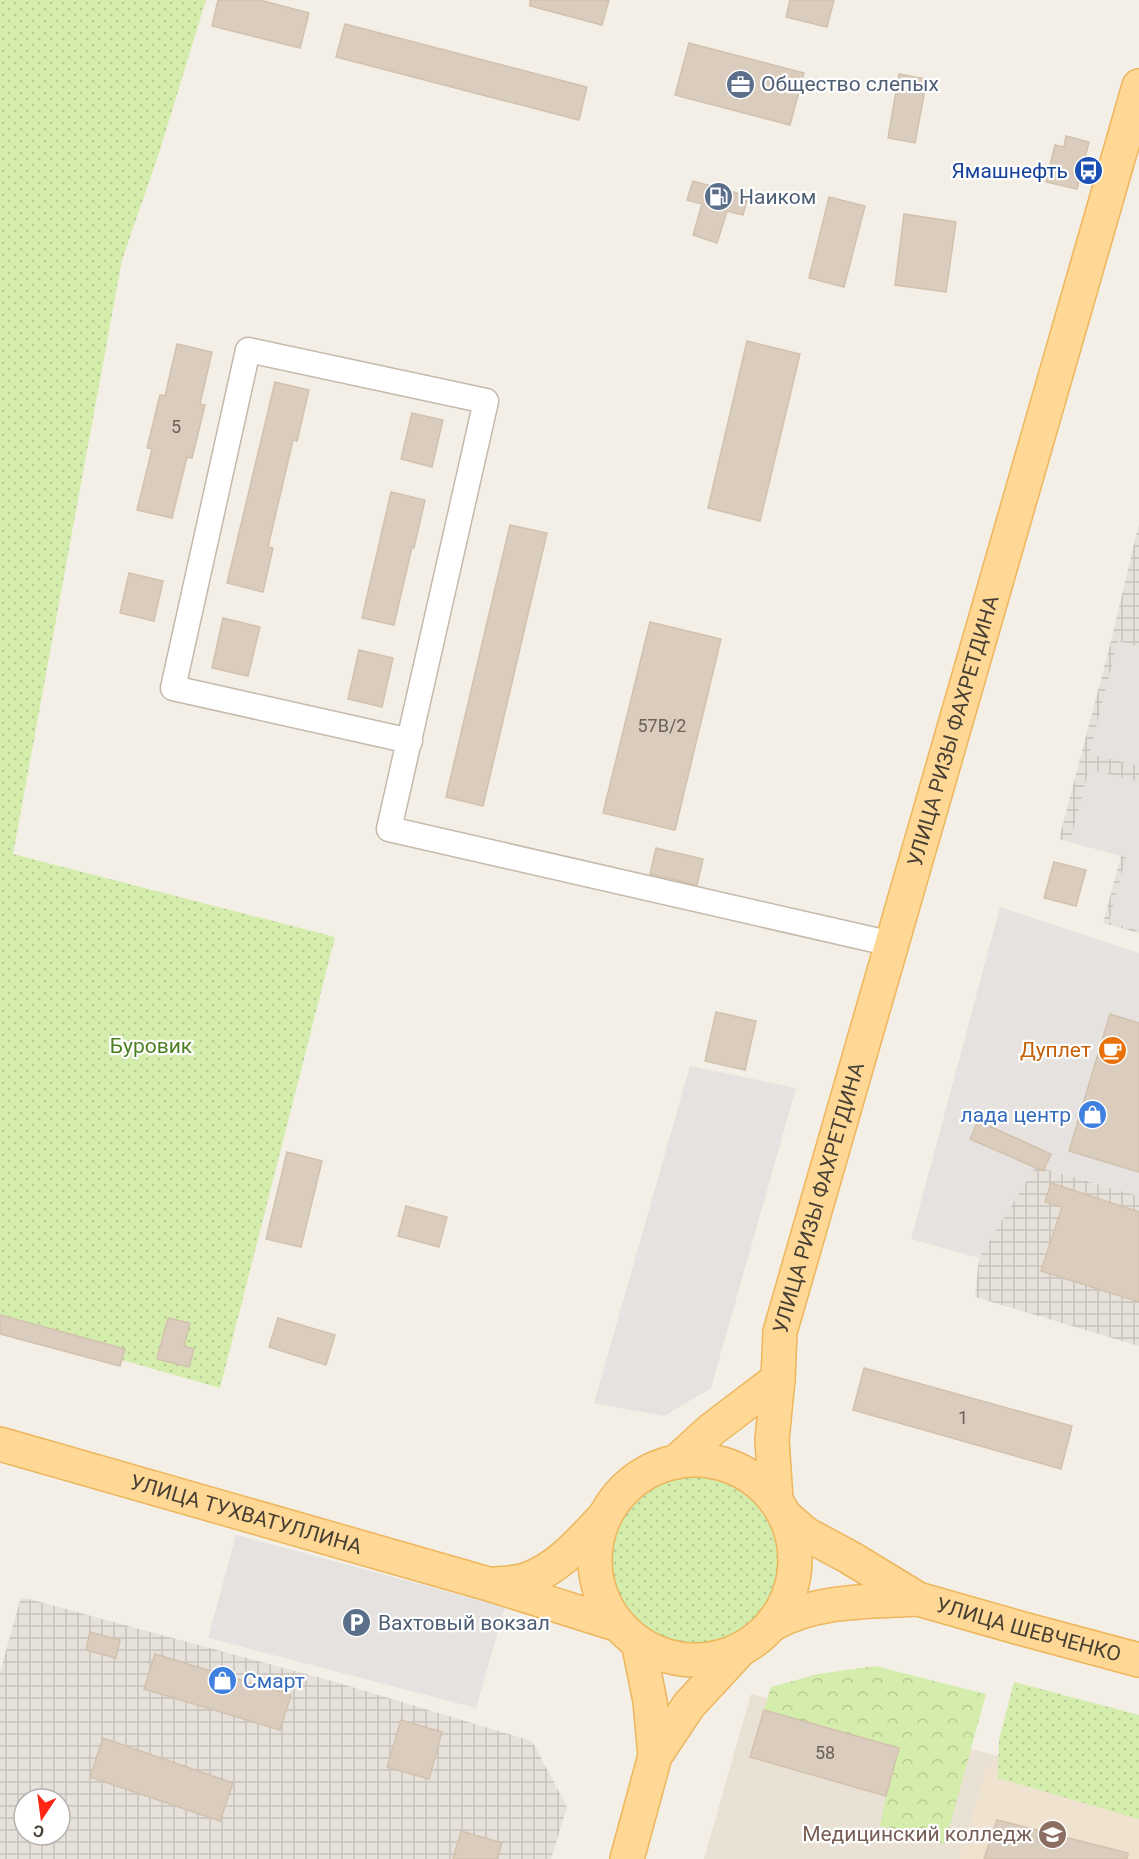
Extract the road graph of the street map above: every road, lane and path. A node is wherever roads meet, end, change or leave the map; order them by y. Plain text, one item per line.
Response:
1 (1139, 86) edge
2 (410, 741) junction
3 (892, 944) junction
4 (778, 1379) junction
5 (0, 1444) edge
6 (676, 1462) junction
7 (781, 1508) junction
8 (605, 1516) junction
9 (492, 1585) junction
10 (918, 1599) junction
11 (773, 1624) junction
12 (628, 1633) junction
13 (740, 1650) junction
14 (1139, 1660) edge
15 (655, 1756) junction
16 (627, 1859) edge

1 - 3 main road, УЛИЦА РИЗЫ ФАХРЕТДИНА
2 - 2 street
2 - 3 street
3 - 4 main road, УЛИЦА РИЗЫ ФАХРЕТДИНА
4 - 6 main road
4 - 7 main road, УЛИЦА РИЗЫ ФАХРЕТДИНА
5 - 9 main road, УЛИЦА ТУХВАТУЛЛИНА
6 - 7 main road
6 - 8 main road
7 - 10 main road
7 - 11 main road
8 - 9 main road
8 - 12 main road
9 - 12 main road, УЛИЦА ТУХВАТУЛЛИНА
10 - 11 main road
10 - 14 main road, УЛИЦА ШЕВЧЕНКО
11 - 13 main road
12 - 13 main road
12 - 15 main road
13 - 15 main road
15 - 16 main road

